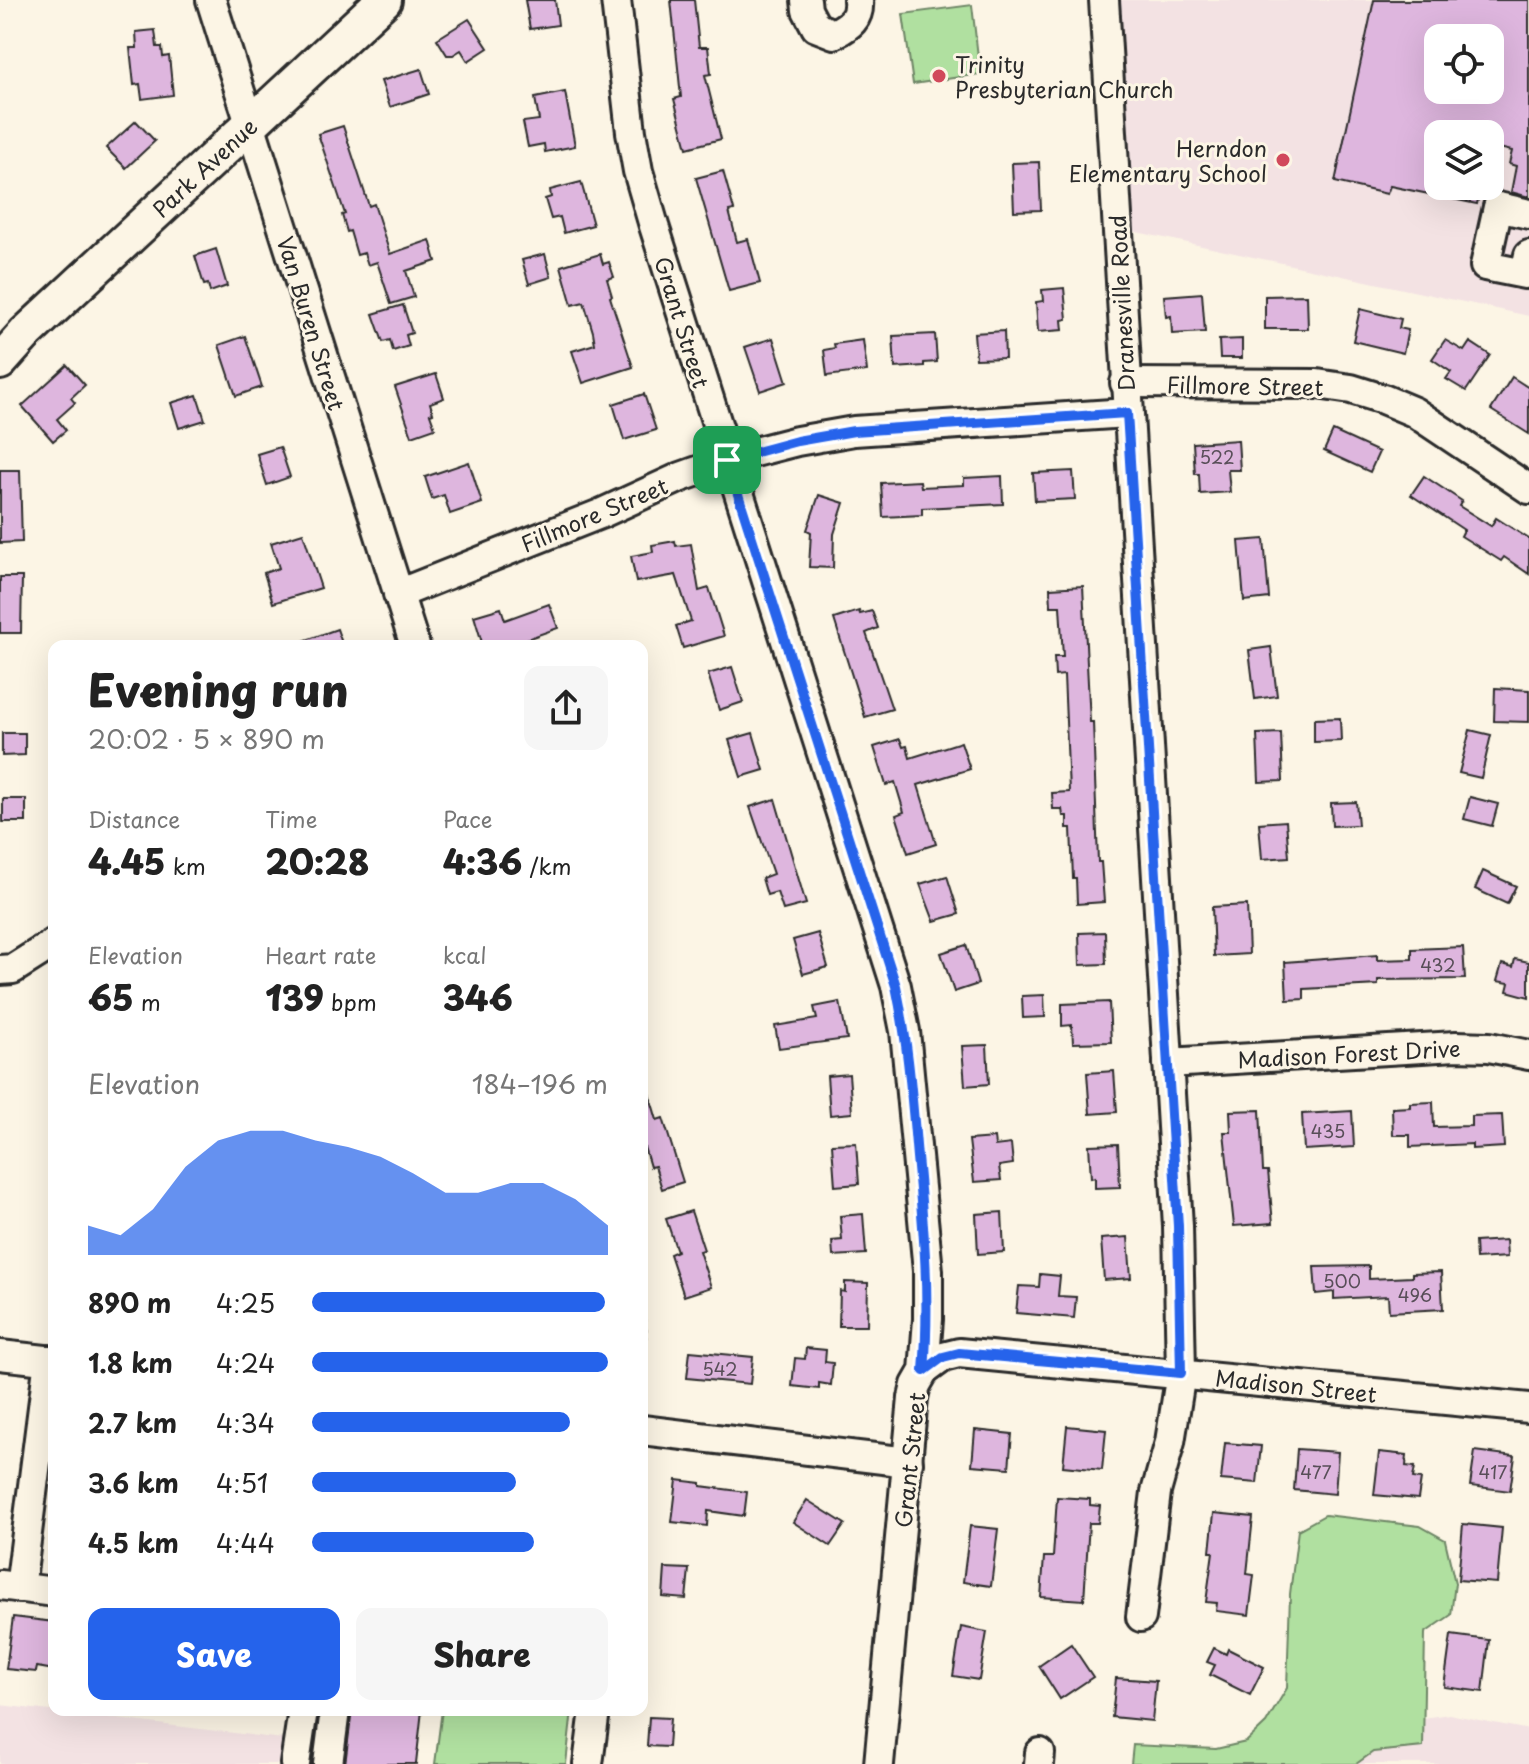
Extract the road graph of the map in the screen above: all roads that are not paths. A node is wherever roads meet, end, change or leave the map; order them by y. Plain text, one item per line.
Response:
1 (211, 0) edge
2 (384, 0) edge
3 (616, 0) edge
4 (806, 0) edge
5 (858, 0) edge
6 (1104, 0) edge
7 (250, 124) junction
8 (1529, 214) edge
9 (1529, 255) edge
10 (13, 342) edge
11 (0, 362) edge
12 (1125, 383) junction
13 (1127, 413) junction
14 (727, 460) junction
15 (1529, 489) edge
16 (398, 594) junction
17 (413, 640) edge
18 (48, 947) edge
19 (0, 970) edge
20 (1529, 1055) edge
21 (1168, 1063) junction
22 (0, 1355) edge
23 (48, 1360) edge
24 (924, 1371) junction
25 (1181, 1373) junction
26 (48, 1382) edge
27 (1529, 1408) edge
28 (648, 1431) edge
29 (908, 1462) junction
30 (10, 1586) edge
31 (48, 1591) edge
32 (1141, 1617) dead end
33 (302, 1716) edge
34 (334, 1716) edge
35 (594, 1716) edge
36 (295, 1764) edge
37 (328, 1764) edge
38 (588, 1764) edge
39 (879, 1764) edge

1 - 7 street, Van Buren Street
2 - 7 main road, Park Avenue
3 - 14 street, Grant Street
4 - 5 street
6 - 12 street, Dranesville Road
7 - 10 main road, Park Avenue
7 - 16 street, Van Buren Street
8 - 9 street
10 - 11 main road, Park Avenue
12 - 13 street, Dranesville Road
12 - 15 street, Fillmore Street
13 - 14 street, Fillmore Street
13 - 21 street, Dranesville Road
14 - 16 street, Fillmore Street
14 - 24 street, Grant Street
16 - 17 street, Van Buren Street
18 - 19 street
20 - 21 street, Madison Forest Drive
21 - 25 street, Dranesville Road
22 - 23 street
24 - 25 street, Madison Street
24 - 29 street, Grant Street
25 - 27 street, Madison Street
25 - 32 street, Dranesville Road
26 - 30 street
28 - 29 street
29 - 39 street, Grant Street
30 - 31 street
33 - 36 street
34 - 37 street
35 - 38 street

